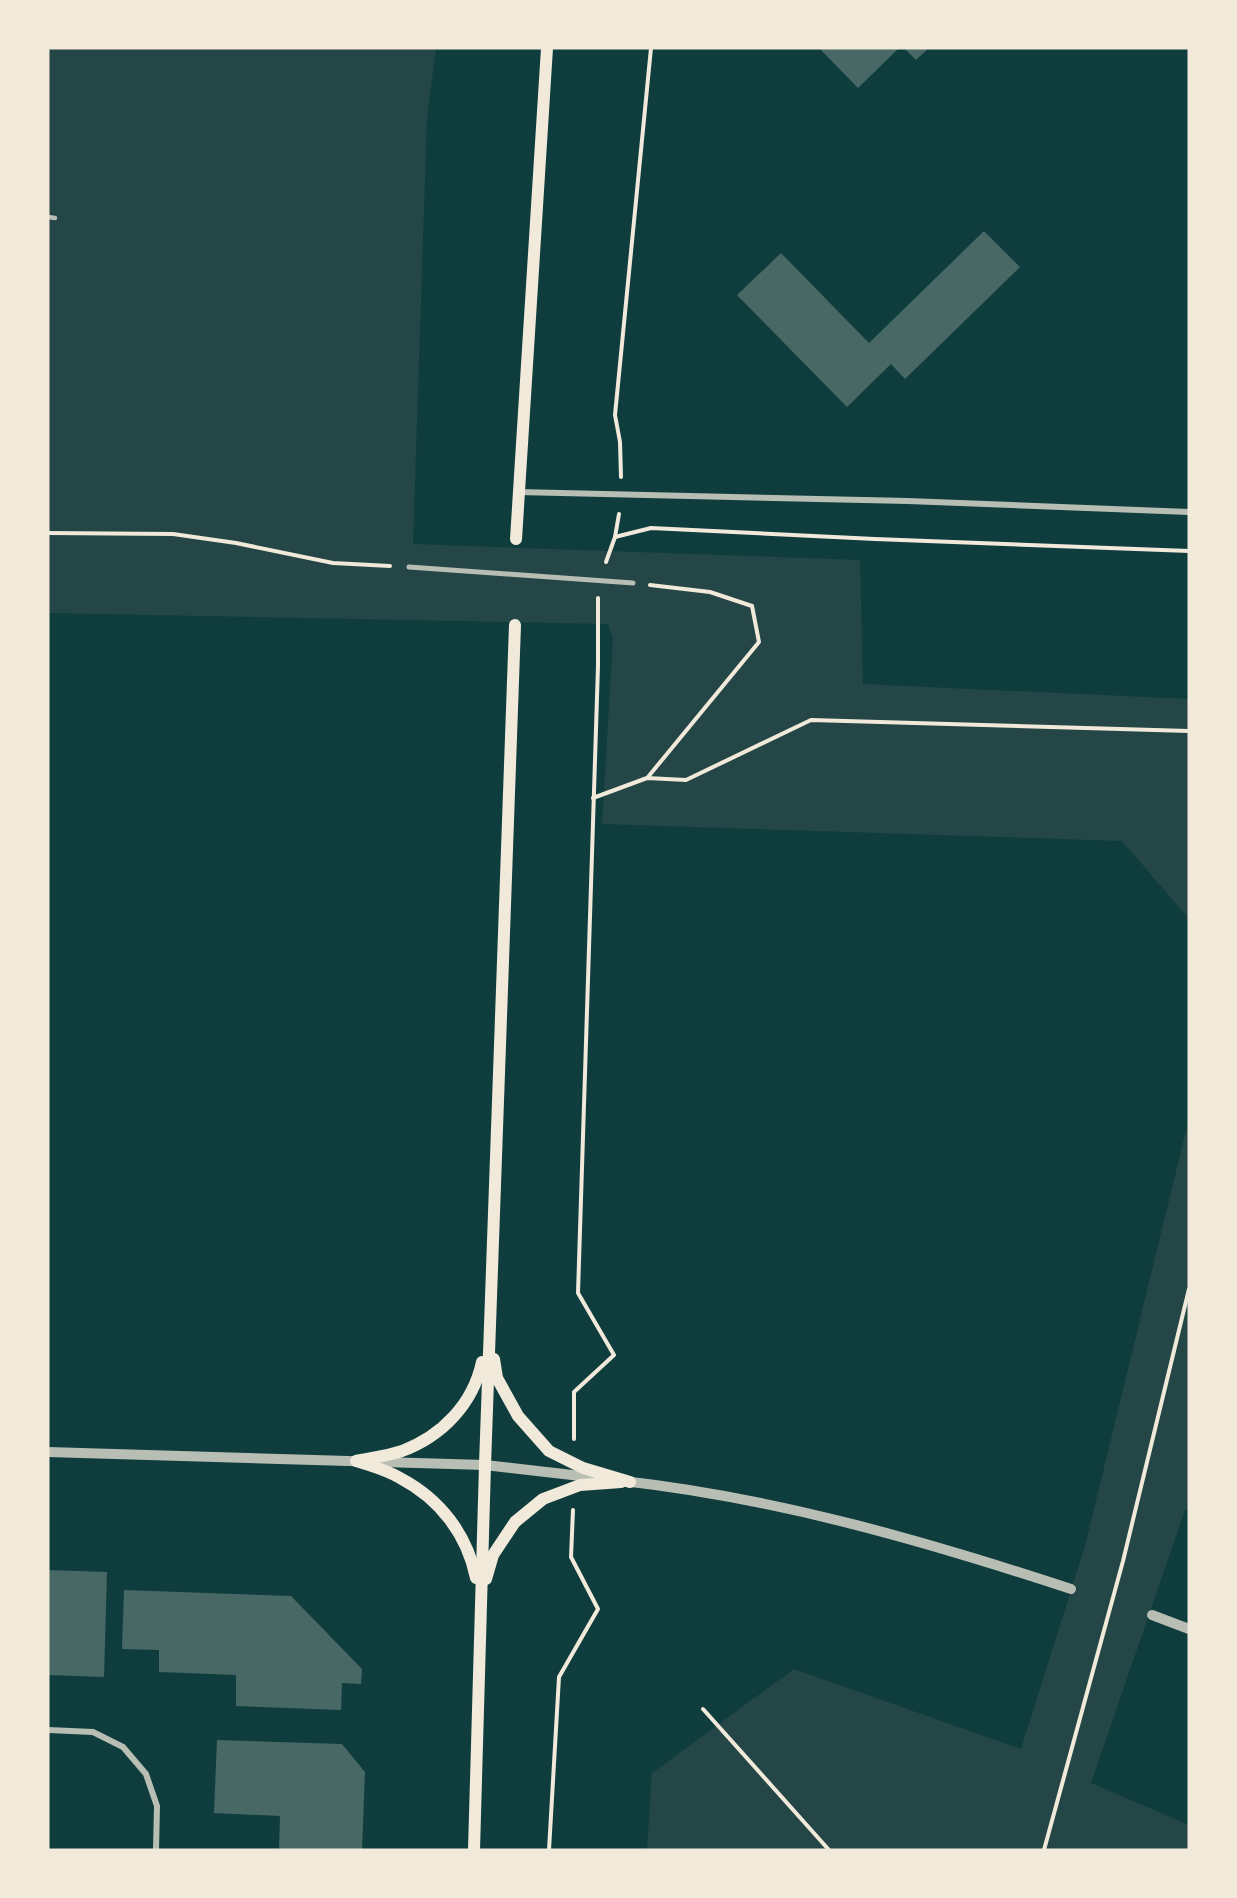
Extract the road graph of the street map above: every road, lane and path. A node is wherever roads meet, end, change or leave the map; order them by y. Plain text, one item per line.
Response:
1 (547, 48) edge
2 (651, 48) edge
3 (48, 217) edge
4 (55, 218) dead end
5 (518, 492) junction
6 (622, 494) junction
7 (1189, 512) edge
8 (48, 533) edge
9 (615, 537) junction
10 (516, 539) dead end
11 (1189, 551) edge
12 (605, 564) dead end
13 (409, 567) joint
14 (633, 583) joint
15 (598, 594) dead end
16 (515, 625) dead end
17 (1189, 731) edge
18 (647, 778) junction
19 (593, 798) junction
20 (1189, 1289) edge
21 (489, 1332) junction
22 (48, 1452) edge
23 (356, 1461) junction
24 (574, 1463) junction
25 (484, 1465) junction
26 (630, 1482) junction
27 (573, 1488) junction
28 (1071, 1589) dead end
29 (481, 1600) junction
30 (1152, 1615) dead end
31 (1189, 1629) edge
32 (704, 1709) dead end
33 (48, 1730) edge
34 (156, 1850) edge
35 (474, 1850) edge
36 (549, 1850) edge
37 (829, 1850) edge
38 (1044, 1850) edge

1 - 5 main road
2 - 6 path
3 - 4 lane
5 - 6 street
5 - 10 main road
6 - 7 street
6 - 9 path
8 - 13 path
9 - 11 path
9 - 12 path
13 - 14 street
14 - 18 path
15 - 19 path
16 - 21 main road
17 - 18 path
18 - 19 path
19 - 24 path
20 - 38 path
21 - 23 main road
21 - 24 main road
21 - 25 main road
22 - 23 street
23 - 25 street
23 - 29 main road
24 - 26 main road
25 - 26 street
25 - 29 main road
26 - 27 main road
26 - 28 street
27 - 29 main road
27 - 36 path
29 - 35 main road
30 - 31 street
32 - 37 path
33 - 34 street

